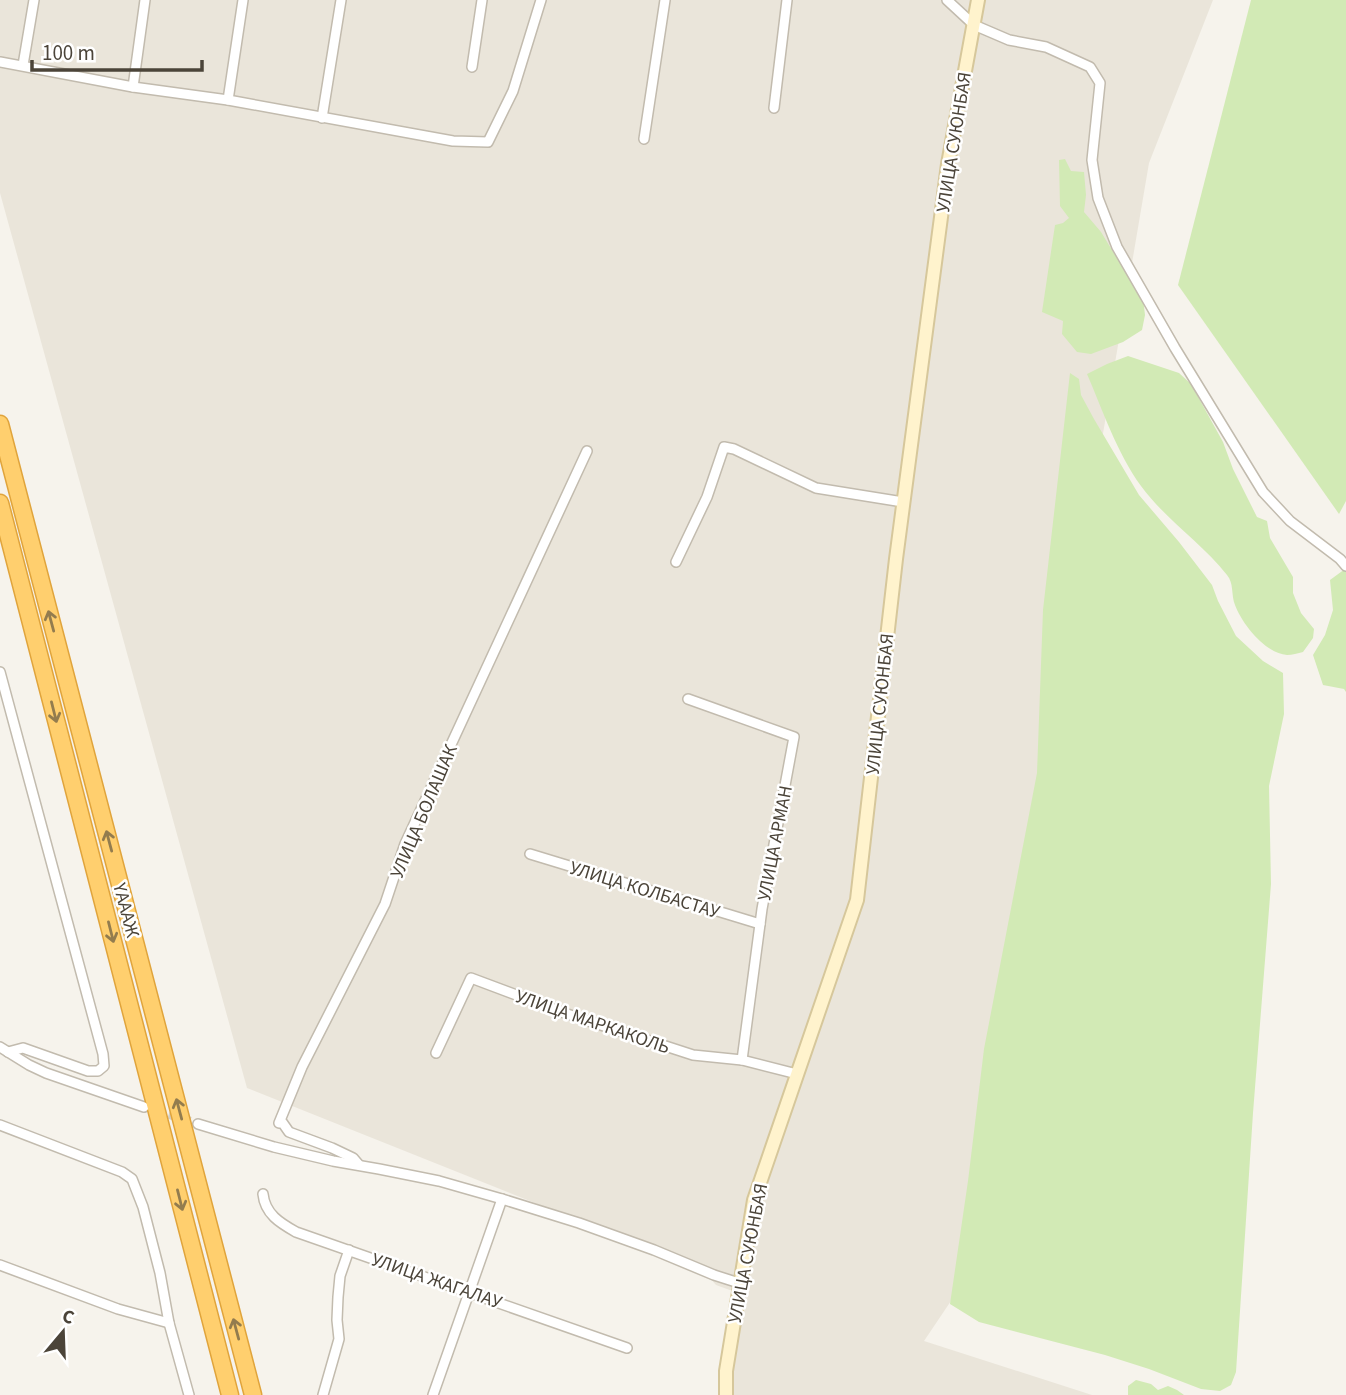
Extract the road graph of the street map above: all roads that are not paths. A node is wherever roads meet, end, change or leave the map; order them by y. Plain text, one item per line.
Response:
1 (34, 0) edge
2 (145, 0) edge
3 (243, 0) edge
4 (341, 0) edge
5 (482, 0) edge
6 (541, 0) edge
7 (665, 0) edge
8 (787, 0) edge
9 (947, 0) edge
10 (978, 0) edge
11 (974, 25) junction
12 (0, 62) edge
13 (23, 65) junction
14 (472, 67) dead end
15 (133, 87) junction
16 (228, 100) junction
17 (774, 108) dead end
18 (322, 118) junction
19 (644, 139) dead end
20 (0, 424) edge
21 (587, 451) dead end
22 (903, 502) junction
23 (0, 503) edge
24 (676, 562) dead end
25 (1346, 566) edge
26 (0, 672) edge
27 (688, 699) dead end
28 (530, 854) dead end
29 (760, 924) junction
30 (4, 1049) edge
31 (436, 1053) dead end
32 (742, 1060) junction
33 (797, 1074) junction
34 (144, 1107) tunnel mouth
35 (198, 1124) tunnel mouth
36 (0, 1125) edge
37 (359, 1165) junction
38 (263, 1194) dead end
39 (502, 1199) junction
40 (349, 1250) junction
41 (0, 1265) edge
42 (739, 1283) junction
43 (470, 1292) junction
44 (169, 1323) junction
45 (627, 1348) dead end
46 (190, 1395) edge
47 (230, 1395) edge
48 (253, 1395) edge
49 (323, 1395) edge
50 (433, 1395) edge
51 (728, 1395) edge

1 - 13 street
2 - 15 street
3 - 16 street
4 - 18 street
5 - 14 street
6 - 18 street
7 - 19 street
8 - 17 street
9 - 11 street
10 - 11 main road, УЛИЦА СУЮНБАЯ
11 - 22 main road, УЛИЦА СУЮНБАЯ
11 - 25 street
12 - 13 street
13 - 15 street
15 - 16 street
16 - 18 street
48 -> 20 highway, ҮАААЖ
21 - 37 street, УЛИЦА БОЛАШАК
22 - 24 street
22 - 33 main road, УЛИЦА СУЮНБАЯ
23 -> 47 highway, ҮАААЖ
26 - 30 street
27 - 29 street, УЛИЦА АРМАН
28 - 29 street, УЛИЦА КОЛБАСТАУ
29 - 32 street, УЛИЦА АРМАН
30 - 34 street
31 - 32 street, УЛИЦА МАРКАКОЛЬ
32 - 33 street, УЛИЦА МАРКАКОЛЬ
33 - 42 main road, УЛИЦА СУЮНБАЯ
35 - 37 street
36 - 44 street
37 - 39 street
38 - 40 street, УЛИЦА ЖАГАЛАУ
39 - 42 street
39 - 43 street
40 - 43 street, УЛИЦА ЖАГАЛАУ
40 - 49 street
41 - 44 street
42 - 51 main road, УЛИЦА СУЮНБАЯ
43 - 45 street, УЛИЦА ЖАГАЛАУ
43 - 50 street
44 - 46 street

